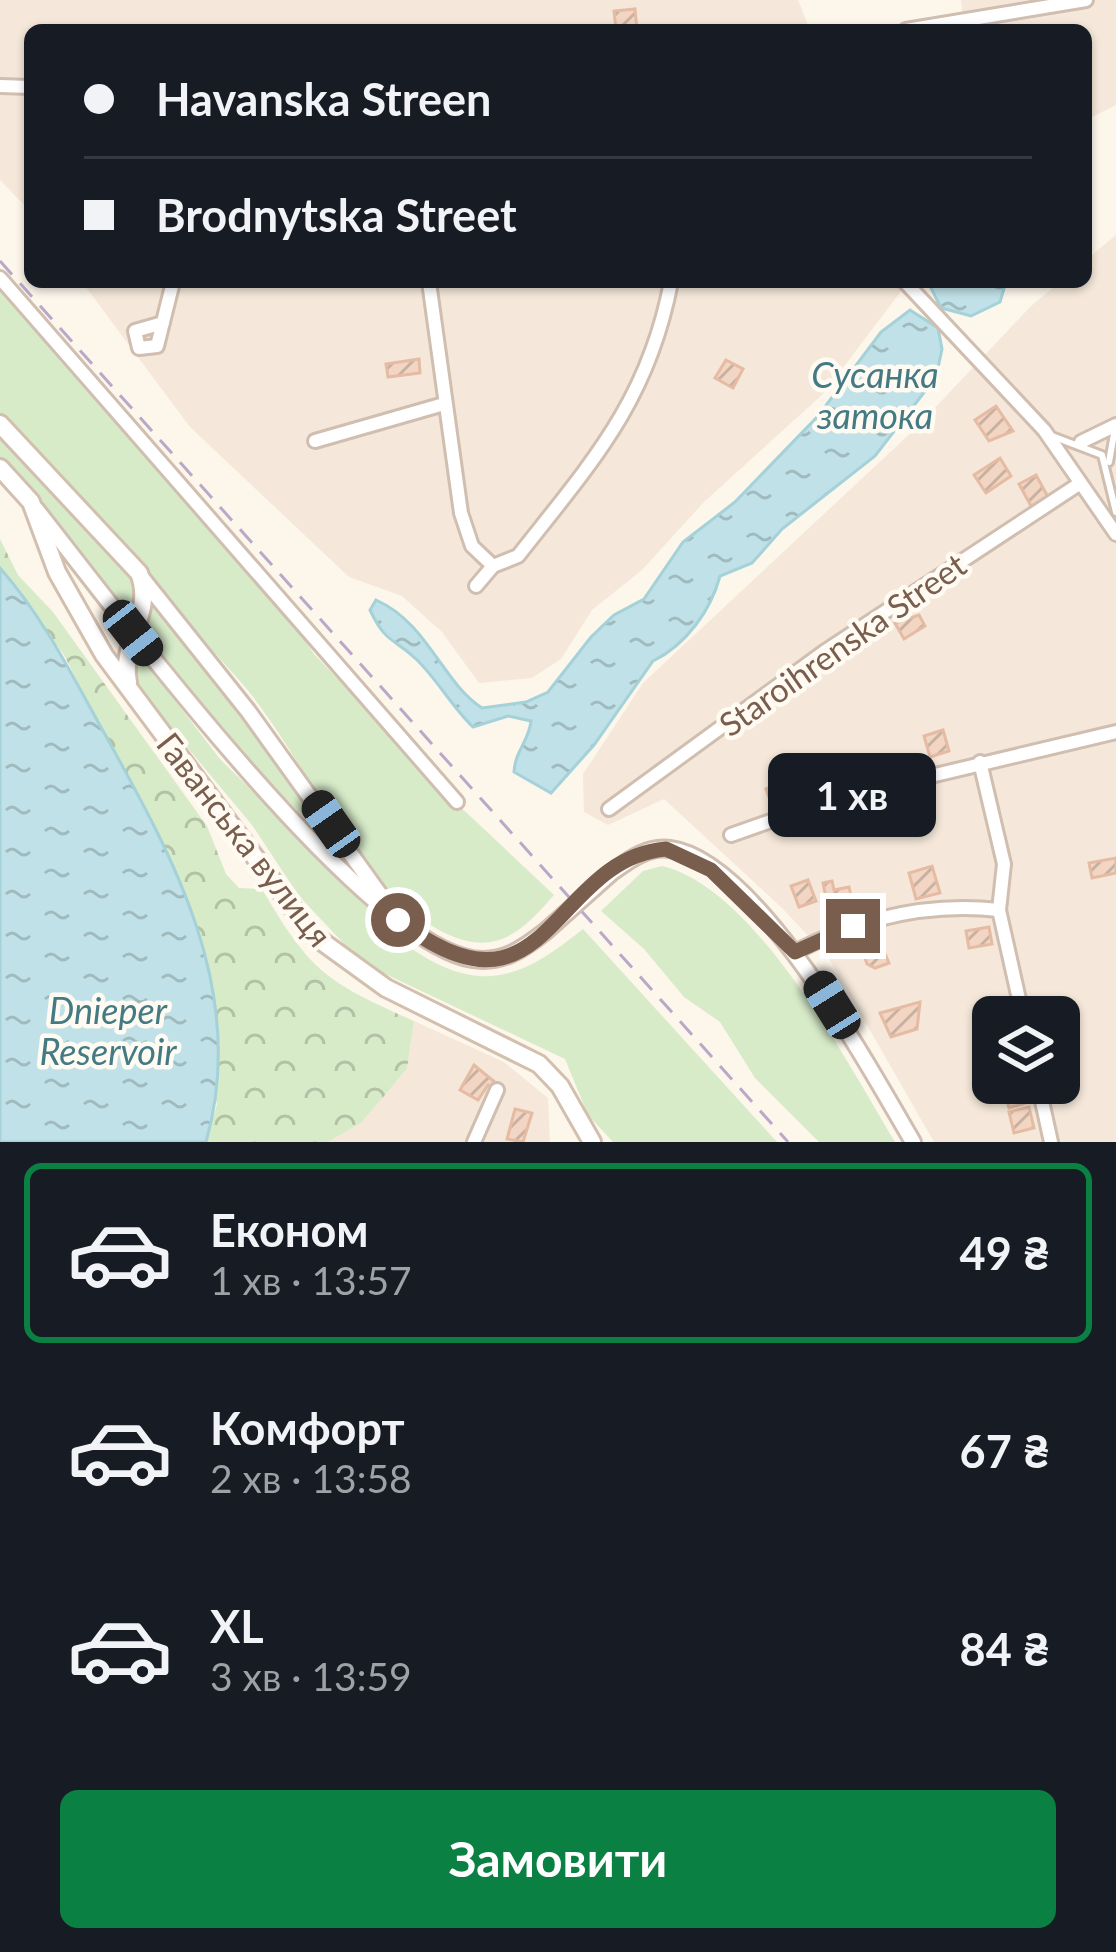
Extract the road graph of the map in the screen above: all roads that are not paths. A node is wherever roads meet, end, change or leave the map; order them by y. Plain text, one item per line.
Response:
1 (1086, 0) edge
2 (942, 24) edge
3 (0, 278) edge
4 (172, 288) edge
5 (430, 288) edge
6 (669, 288) edge
7 (911, 288) edge
8 (163, 323) dead end
9 (444, 404) junction
10 (0, 424) edge
11 (1116, 425) edge
12 (1043, 430) junction
13 (315, 441) dead end
14 (1081, 442) junction
15 (1109, 466) junction
16 (0, 468) edge
17 (1079, 484) junction
18 (31, 502) junction
19 (1116, 512) edge
20 (1116, 534) edge
21 (493, 566) junction
22 (139, 573) junction
23 (476, 586) dead end
24 (133, 633) junction
25 (131, 690) junction
26 (1116, 732) edge
27 (980, 762) junction
28 (457, 802) dead end
29 (609, 808) dead end
30 (730, 835) dead end
31 (999, 910) junction
32 (398, 920) junction
33 (795, 952) junction
34 (1018, 996) edge
35 (497, 1090) dead end
36 (1042, 1104) edge
37 (474, 1142) edge
38 (592, 1142) edge
39 (913, 1142) edge
40 (1051, 1142) edge

1 - 2 street
3 - 28 street
4 - 8 street
5 - 9 street
6 - 21 street
7 - 12 street
9 - 13 street
9 - 21 street
10 - 22 main road
11 - 14 street
11 - 15 lane
12 - 14 lane
12 - 17 street
14 - 15 lane
15 - 19 lane
16 - 18 main road
17 - 20 street
17 - 29 street, Staroihrenska Street
18 - 24 street
18 - 25 main road, Гаванська вулиця
21 - 23 street
22 - 24 main road
22 - 32 street
24 - 25 main road
24 - 32 street
25 - 38 main road, Гаванська вулиця
26 - 27 street
27 - 30 street
27 - 31 street
31 - 33 street
31 - 34 street
32 - 33 street, bridge
33 - 39 street
35 - 37 street
36 - 40 street

